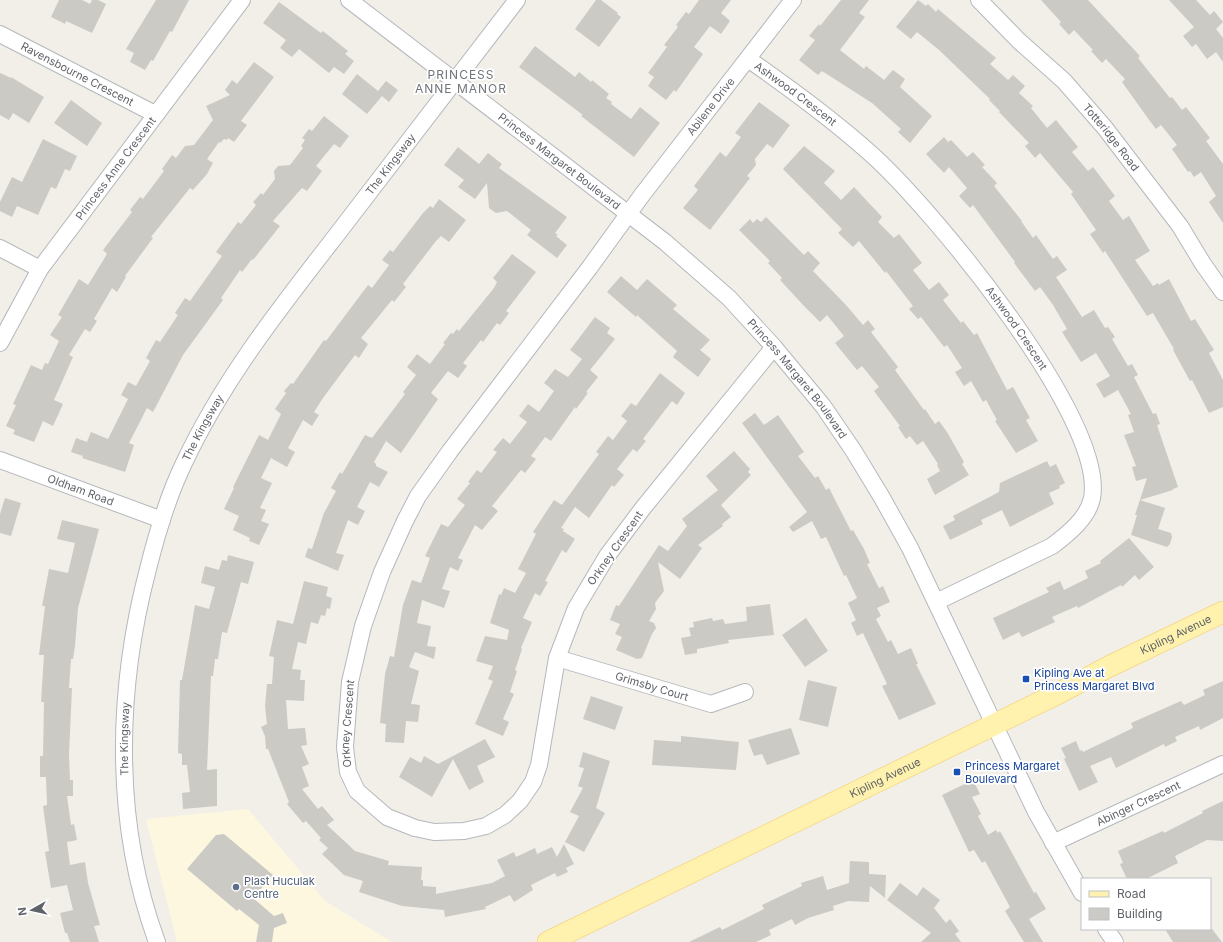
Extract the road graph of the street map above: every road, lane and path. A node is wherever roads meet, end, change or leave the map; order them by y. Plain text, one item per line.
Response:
1 (242, 0) edge
2 (349, 0) edge
3 (517, 0) edge
4 (793, 0) edge
5 (979, 0) edge
6 (0, 34) edge
7 (748, 60) junction
8 (454, 81) junction
9 (155, 114) junction
10 (628, 214) junction
11 (0, 248) edge
12 (40, 269) junction
13 (1223, 292) edge
14 (0, 343) edge
15 (774, 347) junction
16 (0, 460) edge
17 (162, 520) junction
18 (936, 602) junction
19 (1223, 612) edge
20 (557, 658) junction
21 (745, 692) dead end
22 (993, 724) junction
23 (1223, 764) edge
24 (1053, 843) junction
25 (1081, 890) edge
26 (1107, 930) edge
27 (157, 942) edge
28 (548, 942) edge
29 (1115, 942) edge

1 - 9 street, Princess Anne Crescent
2 - 8 street, Princess Margaret Boulevard
3 - 8 street, The Kingsway
4 - 7 street, Abilene Drive
5 - 13 street, Totteridge Road
6 - 9 street, Ravensbourne Crescent
7 - 10 street, Abilene Drive
7 - 18 street, Ashwood Crescent
8 - 10 street, Princess Margaret Boulevard
8 - 17 street, The Kingsway
9 - 12 street, Princess Anne Crescent
10 - 15 street, Princess Margaret Boulevard
10 - 20 street, Orkney Crescent
11 - 12 street
12 - 14 street, Princess Anne Crescent
15 - 18 street, Princess Margaret Boulevard
15 - 20 street, Orkney Crescent
16 - 17 street, Oldham Road
17 - 27 street, The Kingsway
18 - 22 street, Princess Margaret Boulevard
19 - 22 main road, Kipling Avenue
20 - 21 street, Grimsby Court
22 - 24 street, Princess Margaret Boulevard
22 - 28 main road, Kipling Avenue
23 - 24 street, Abinger Crescent
24 - 25 street, Princess Margaret Boulevard
26 - 29 street

